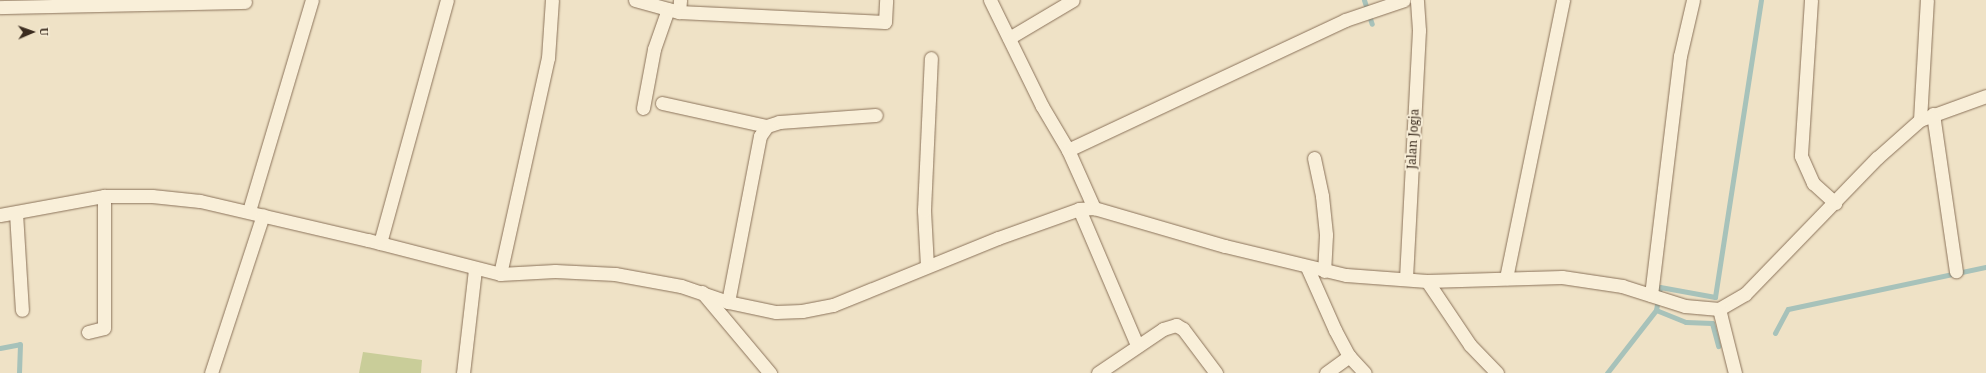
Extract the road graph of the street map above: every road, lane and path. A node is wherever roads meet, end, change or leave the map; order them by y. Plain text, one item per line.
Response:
1 (312, 0) edge
2 (447, 0) edge
3 (552, 0) edge
4 (635, 0) edge
5 (886, 0) edge
6 (990, 0) edge
7 (1073, 0) edge
8 (1404, 0) edge
9 (1417, 0) edge
10 (1563, 0) edge
11 (1693, 0) edge
12 (1811, 0) edge
13 (1926, 0) edge
14 (245, 2) dead end
15 (1, 4) edge
16 (676, 7) edge
17 (1009, 38) junction
18 (931, 58) dead end
19 (1986, 96) edge
20 (662, 103) dead end
21 (643, 108) dead end
22 (1933, 114) junction
23 (876, 115) dead end
24 (1920, 120) junction
25 (768, 126) junction
26 (1068, 150) junction
27 (1314, 158) dead end
28 (104, 196) junction
29 (1835, 203) junction
30 (1094, 208) junction
31 (1079, 209) junction
32 (249, 211) junction
33 (16, 213) junction
34 (0, 215) edge
35 (263, 215) junction
36 (380, 243) junction
37 (927, 266) junction
38 (1307, 267) junction
39 (475, 269) junction
40 (1324, 271) junction
41 (1956, 271) dead end
42 (500, 274) junction
43 (1406, 278) junction
44 (1506, 278) junction
45 (1426, 281) junction
46 (702, 292) junction
47 (1654, 296) junction
48 (728, 302) junction
49 (1720, 309) junction
50 (22, 310) dead end
51 (88, 332) dead end
52 (1137, 345) junction
53 (1350, 356) junction
54 (211, 373) edge
55 (463, 373) edge
56 (770, 373) edge
57 (1098, 373) edge
58 (1216, 373) edge
59 (1326, 373) edge
60 (1365, 373) edge
61 (1498, 373) edge
62 (1735, 373) edge

1 - 32 street
2 - 36 street
3 - 42 street
4 - 16 street
5 - 16 street
6 - 17 street
7 - 17 street
8 - 26 street
9 - 43 street, Jalan Jogja
10 - 44 street
11 - 47 street
12 - 29 street
13 - 24 street
14 - 15 street
16 - 21 street
17 - 26 street
18 - 37 street
19 - 22 street
20 - 25 street
22 - 24 street
22 - 41 street
23 - 25 street
24 - 29 street
25 - 48 street
26 - 30 street
27 - 40 street
28 - 32 street
28 - 33 street
28 - 51 street
29 - 49 street
30 - 31 street
30 - 38 street
31 - 37 street
31 - 52 street
32 - 35 street
33 - 34 street
33 - 50 street
35 - 36 street
35 - 54 street
36 - 39 street
37 - 48 street
38 - 40 street
38 - 53 street
39 - 42 street
39 - 55 street
40 - 43 street
42 - 46 street
43 - 45 street
44 - 45 street
44 - 47 street
45 - 61 street
46 - 48 street
46 - 56 street
47 - 49 street
49 - 62 street
52 - 57 street
52 - 58 street
53 - 59 street
53 - 60 street

